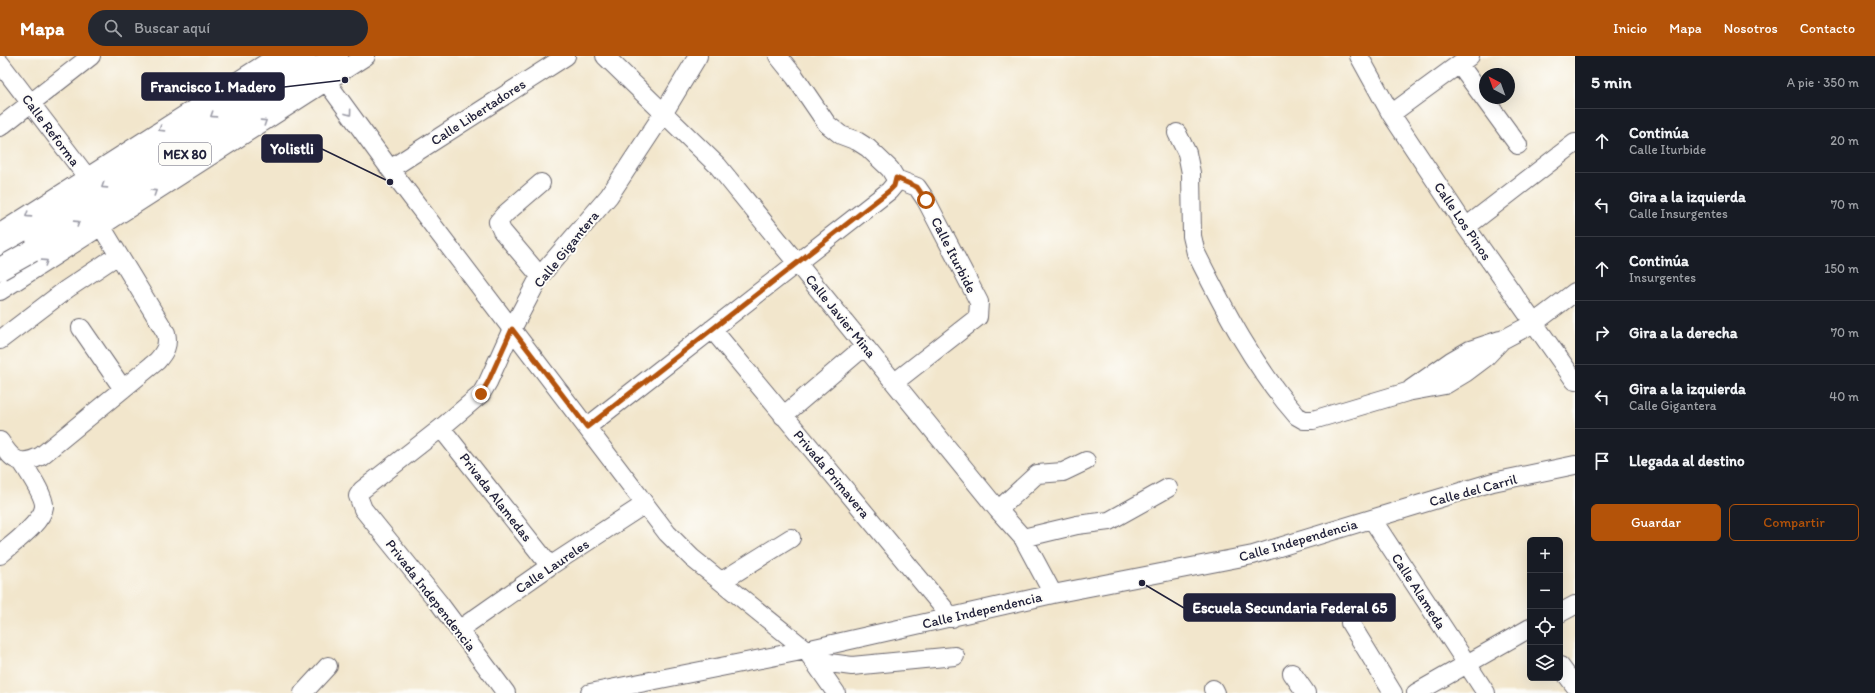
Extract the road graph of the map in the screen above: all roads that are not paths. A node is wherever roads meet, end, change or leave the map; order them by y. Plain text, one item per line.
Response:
1 (91, 56) edge
2 (277, 56) edge
3 (304, 56) edge
4 (337, 56) edge
5 (366, 56) edge
6 (566, 56) edge
7 (605, 56) edge
8 (698, 56) edge
9 (778, 56) edge
10 (1359, 56) edge
11 (1464, 60) edge
12 (0, 63) edge
13 (326, 82) junction
14 (31, 104) junction
15 (663, 114) junction
16 (1391, 114) junction
17 (0, 127) edge
18 (1177, 133) dead end
19 (1575, 143) edge
20 (1518, 145) dead end
21 (390, 169) junction
22 (87, 177) junction
23 (896, 178) junction
24 (541, 183) dead end
25 (101, 226) junction
26 (1466, 227) junction
27 (13, 238) edge
28 (0, 251) edge
29 (118, 255) junction
30 (797, 263) junction
31 (0, 267) edge
32 (22, 276) junction
33 (540, 276) junction
34 (0, 290) edge
35 (1575, 292) edge
36 (1534, 323) junction
37 (81, 328) dead end
38 (512, 329) junction
39 (712, 329) junction
40 (0, 340) edge
41 (866, 346) junction
42 (1575, 381) edge
43 (895, 382) junction
44 (123, 389) junction
45 (784, 416) junction
46 (587, 427) junction
47 (442, 428) junction
48 (0, 441) edge
49 (1086, 461) dead end
50 (22, 462) junction
51 (1572, 470) edge
52 (1168, 488) dead end
53 (358, 496) joint
54 (645, 504) junction
55 (998, 510) junction
56 (1372, 519) junction
57 (791, 538) dead end
58 (1023, 538) junction
59 (0, 554) edge
60 (550, 566) junction
61 (722, 581) junction
62 (1053, 594) junction
63 (1575, 605) edge
64 (1563, 611) edge
65 (952, 618) junction
66 (1350, 623) dead end
67 (460, 629) junction
68 (1527, 630) edge
69 (810, 656) junction
70 (955, 656) dead end
71 (1467, 664) junction
72 (328, 666) dead end
73 (1563, 670) edge
74 (1292, 673) dead end
75 (1575, 686) edge
76 (303, 693) edge
77 (506, 693) edge
78 (590, 693) edge
79 (836, 693) edge
80 (1306, 693) edge
81 (1393, 693) edge
82 (1416, 693) edge
83 (1486, 693) edge

1 - 14 street
2 -> 22 street
3 -> 27 main road, MEX 80
27 -> 4 main road, MEX 80
5 - 13 street
6 - 21 street, Calle Libertadores
7 - 15 street, Calle Javier Mina
8 - 15 street, Calle Gigantera
9 - 23 street
10 - 16 street, Calle Los Pinos
11 - 16 street
11 - 20 street
12 - 14 street, Calle Reforma
13 -> 21 street
25 -> 13 street
14 - 17 street
14 - 22 street, Calle Reforma
15 - 30 street, Calle Javier Mina
15 - 33 street, Calle Gigantera
16 - 26 street, Calle Los Pinos
18 - 36 street
19 - 26 street
21 - 38 street
22 -> 27 street
23 - 30 street
23 - 43 street, Calle Iturbide
24 - 33 street
25 - 29 street
32 -> 25 street
26 - 36 street, Calle Los Pinos
27 - 28 main road, MEX 80
27 - 31 main road, MEX 80, bridge
29 - 40 street
29 - 44 street
30 - 39 street
30 - 41 street, Calle Javier Mina
31 - 32 street
32 - 34 street
33 - 38 street, Calle Gigantera
35 - 36 street
36 - 42 street, Calle Los Pinos
37 - 44 street
38 - 46 street
38 - 47 street, Calle Gigantera
39 - 45 street, Privada Primavera
39 - 46 street
41 - 43 street, Calle Javier Mina
41 - 45 street
43 - 55 street, Calle Javier Mina
44 - 50 street
45 - 65 street, Privada Primavera
46 - 54 street
47 - 53 street, Calle Gigantera
47 - 60 street, Privada Alamedas
48 - 50 street
49 - 55 street
50 - 59 street
51 - 56 street, Calle del Carril
52 - 58 street
53 - 67 street, Privada Independencia
54 - 60 street, Calle Laureles
54 - 61 street
55 - 58 street, Calle Javier Mina
56 - 62 street, Calle Independencia
56 - 71 street, Calle Alameda
57 - 61 street
58 - 62 street, Calle Javier Mina
60 - 67 street, Calle Laureles
61 - 69 street
62 - 65 street, Calle Independencia
63 - 64 street
65 - 69 street, Calle Independencia
66 - 81 street
67 - 77 street, Privada Independencia
68 - 71 street
69 - 70 street
69 - 78 street, Calle Independencia
69 - 79 street
71 - 82 street
71 - 83 street, Calle Alameda
72 - 76 street
73 - 75 street
74 - 80 street

